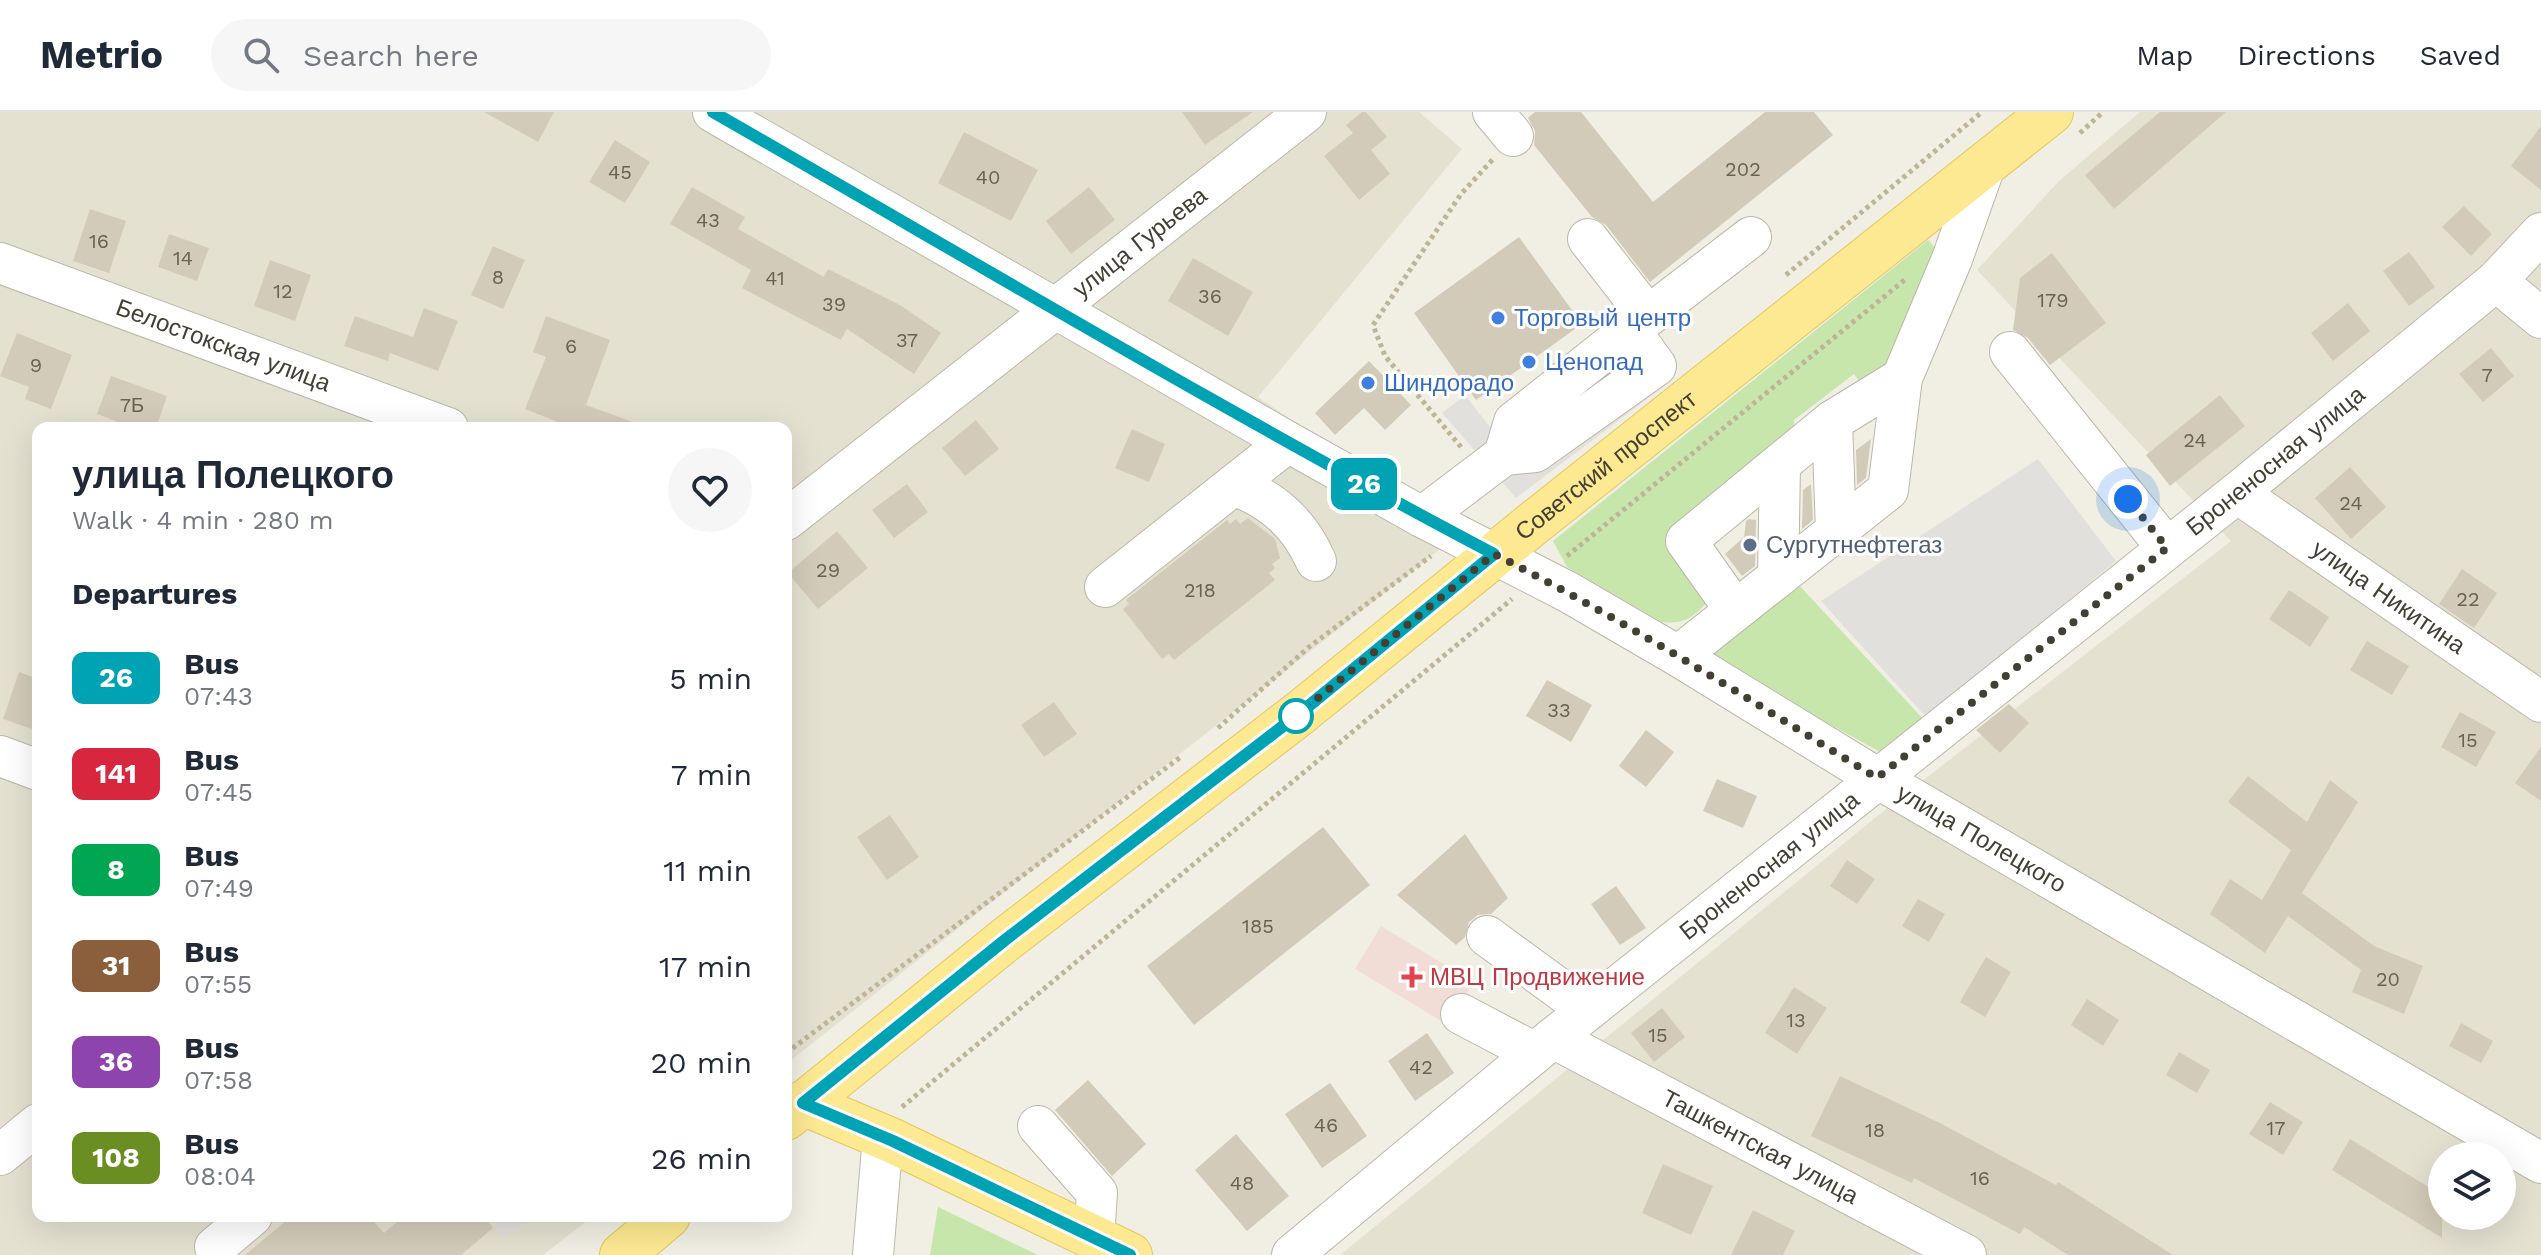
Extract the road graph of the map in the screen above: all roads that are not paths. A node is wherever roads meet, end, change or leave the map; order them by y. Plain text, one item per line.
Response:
1 (713, 112) edge
2 (1306, 112) edge
3 (2064, 124) edge
4 (2541, 233) edge
5 (1751, 237) dead end
6 (1588, 239) dead end
7 (1938, 242) junction
8 (0, 263) edge
9 (2496, 281) junction
10 (1056, 311) junction
11 (2541, 318) edge
12 (1639, 323) junction
13 (2010, 352) dead end
14 (1902, 378) junction
15 (1832, 421) junction
16 (432, 422) edge
17 (1305, 451) junction
18 (1780, 466) junction
19 (1234, 485) junction
20 (2237, 493) junction
21 (792, 515) edge
22 (1422, 517) junction
23 (1283, 521) junction
24 (1836, 531) junction
25 (1476, 545) junction
26 (2167, 548) junction
27 (1316, 561) dead end
28 (1778, 577) junction
29 (1105, 587) dead end
30 (1735, 610) junction
31 (1678, 656) junction
32 (2541, 702) edge
33 (0, 756) edge
34 (32, 768) edge
35 (1877, 778) junction
36 (1487, 936) dead end
37 (1588, 1010) junction
38 (1461, 1014) dead end
39 (1544, 1046) junction
40 (792, 1105) edge
41 (1038, 1126) dead end
42 (32, 1129) edge
43 (878, 1135) junction
44 (0, 1155) edge
45 (2541, 1163) edge
46 (245, 1222) edge
47 (661, 1222) edge
48 (1112, 1246) edge
49 (215, 1247) dead end
50 (622, 1255) edge
51 (873, 1255) edge
52 (1292, 1255) edge
53 (1966, 1255) edge

1 - 10 street, улица Полецкого
2 - 10 street, улица Гурьева
3 - 7 main road, Советский проспект
4 - 9 street, Броненосная улица
5 - 12 street
6 - 12 street
7 - 14 street
7 - 25 main road, Советский проспект
8 - 16 street, Белостокская улица
9 - 11 street
9 - 20 street, Броненосная улица
10 - 17 street, улица Полецкого
10 - 21 street, улица Гурьева
12 - 22 street
13 - 26 street
14 - 15 street
14 - 24 street
15 - 18 street
15 - 24 street
17 - 19 street
17 - 22 street, улица Полецкого
17 - 23 street
18 - 28 street
18 - 30 street
19 - 23 street
19 - 29 street
20 - 26 street, Броненосная улица
20 - 32 street, улица Никитина
22 - 25 street, улица Полецкого
23 - 27 street
24 - 28 street
25 - 31 street, улица Полецкого
25 - 40 main road, Советский проспект
26 - 35 street, Броненосная улица
28 - 30 street
30 - 31 street
31 - 35 street, улица Полецкого
33 - 34 street
35 - 37 street, Броненосная улица
35 - 45 street, улица Полецкого
36 - 37 street
37 - 39 street, Броненосная улица
38 - 39 street, Ташкентская улица
39 - 52 street, Броненосная улица
39 - 53 street, Ташкентская улица
40 - 43 main road
41 - 48 street
42 - 44 street
43 - 48 main road
43 - 51 street
46 - 49 street
47 - 50 main road

